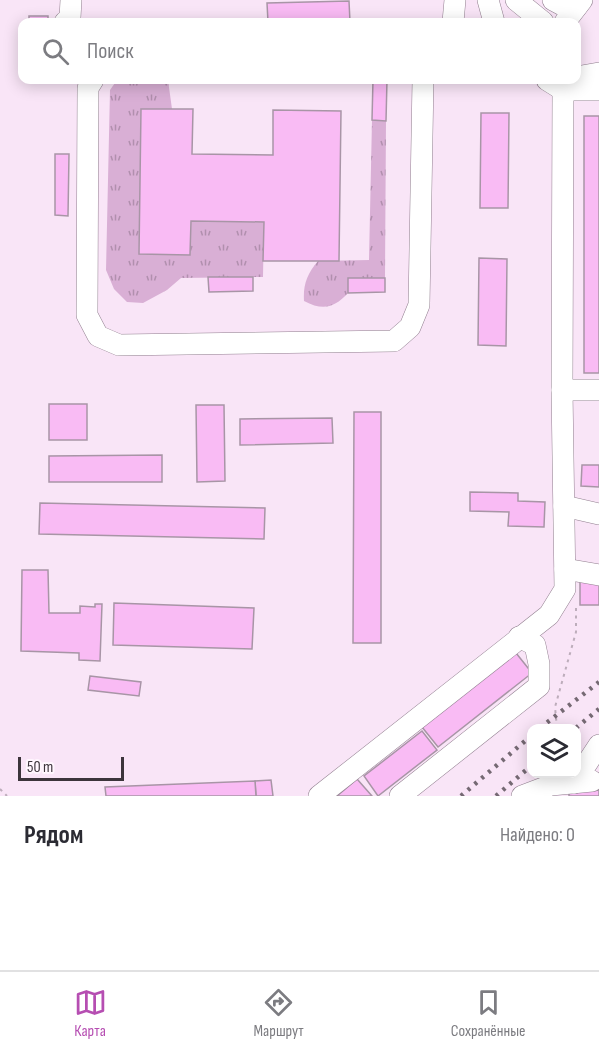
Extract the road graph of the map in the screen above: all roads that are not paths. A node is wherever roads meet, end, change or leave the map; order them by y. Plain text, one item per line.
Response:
1 (71, 0) edge
2 (455, 0) edge
3 (488, 0) edge
4 (515, 0) edge
5 (553, 0) edge
6 (574, 10) edge
7 (70, 18) edge
8 (453, 18) edge
9 (493, 18) edge
10 (518, 18) edge
11 (538, 18) edge
12 (599, 73) edge
13 (581, 78) edge
14 (90, 84) edge
15 (423, 84) edge
16 (564, 84) edge
17 (573, 84) edge
18 (599, 90) edge
19 (562, 390) junction
20 (599, 390) edge
21 (564, 506) junction
22 (599, 514) edge
23 (565, 569) junction
24 (599, 575) edge
25 (519, 637) junction
26 (599, 745) edge
27 (319, 796) edge
28 (400, 796) edge
29 (522, 796) edge

1 - 7 lane
2 - 8 lane
3 - 9 lane
4 - 10 lane
4 - 11 lane
5 - 6 lane
12 - 13 lane
14 - 15 lane
16 - 19 lane
17 - 18 lane
19 - 20 lane
19 - 21 lane
21 - 22 lane
21 - 23 lane
23 - 24 lane
23 - 25 lane
25 - 27 lane
25 - 28 lane
26 - 29 lane

